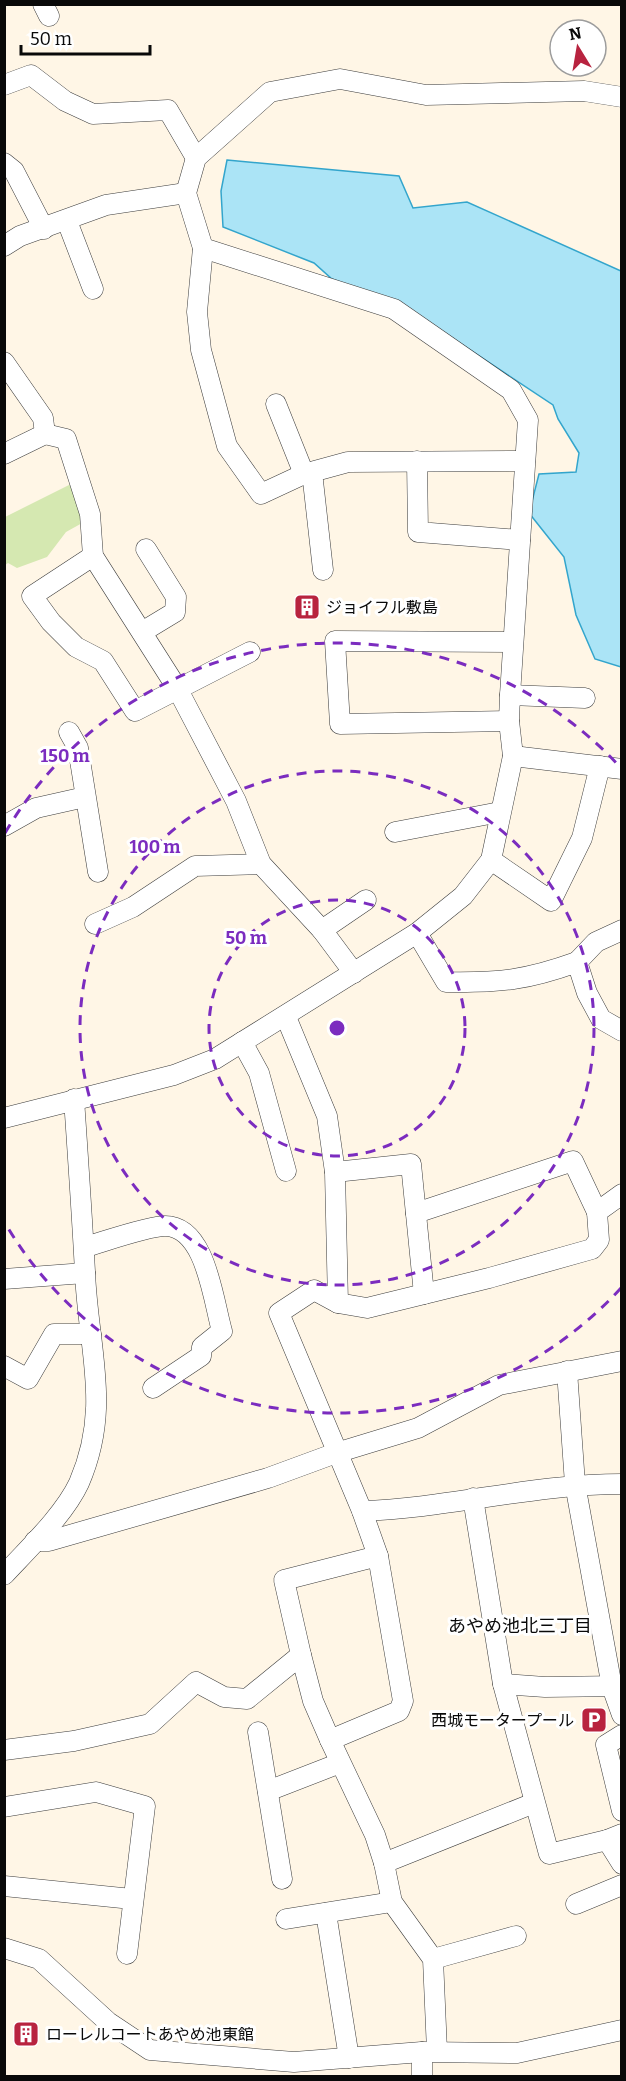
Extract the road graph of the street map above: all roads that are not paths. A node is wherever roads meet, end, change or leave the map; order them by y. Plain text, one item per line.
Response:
1 (4, 85) edge
2 (621, 97) edge
3 (196, 158) junction
4 (4, 163) edge
5 (186, 192) junction
6 (67, 221) junction
7 (44, 229) junction
8 (4, 246) edge
9 (203, 248) junction
10 (93, 289) dead end
11 (4, 362) edge
12 (276, 404) dead end
13 (45, 434) junction
14 (4, 454) edge
15 (417, 461) junction
16 (525, 461) junction
17 (308, 473) junction
18 (520, 540) junction
19 (146, 549) dead end
20 (93, 556) junction
21 (322, 570) dead end
22 (142, 632) junction
23 (512, 642) junction
24 (250, 652) dead end
25 (177, 688) junction
26 (510, 695) junction
27 (585, 698) dead end
28 (509, 721) junction
29 (69, 732) dead end
30 (513, 756) junction
31 (600, 766) junction
32 (621, 769) edge
33 (85, 797) junction
34 (500, 812) junction
35 (4, 826) edge
36 (395, 832) dead end
37 (491, 860) junction
38 (261, 864) junction
39 (98, 872) dead end
40 (366, 900) dead end
41 (95, 924) dead end
42 (322, 930) junction
43 (621, 930) edge
44 (417, 933) junction
45 (578, 962) junction
46 (354, 973) junction
47 (286, 1017) junction
48 (621, 1031) edge
49 (242, 1042) junction
50 (74, 1099) junction
51 (4, 1118) edge
52 (286, 1171) dead end
53 (335, 1172) junction
54 (621, 1194) edge
55 (597, 1212) junction
56 (416, 1213) junction
57 (85, 1247) junction
58 (85, 1273) junction
59 (4, 1279) edge
60 (424, 1294) junction
61 (338, 1303) junction
62 (91, 1334) junction
63 (621, 1361) edge
64 (4, 1366) edge
65 (567, 1371) junction
66 (153, 1388) dead end
67 (336, 1453) junction
68 (575, 1484) junction
69 (621, 1484) edge
70 (473, 1498) junction
71 (362, 1511) junction
72 (35, 1541) junction
73 (378, 1556) junction
74 (4, 1575) edge
75 (301, 1655) junction
76 (503, 1684) junction
77 (616, 1687) edge
78 (621, 1715) edge
79 (258, 1732) dead end
80 (621, 1735) edge
81 (330, 1740) junction
82 (4, 1750) edge
83 (340, 1763) junction
84 (268, 1791) junction
85 (620, 1800) edge
86 (534, 1803) junction
87 (5, 1807) edge
88 (614, 1838) edge
89 (384, 1863) junction
90 (621, 1864) edge
91 (282, 1879) dead end
92 (621, 1885) edge
93 (4, 1886) edge
94 (132, 1899) junction
95 (392, 1902) junction
96 (576, 1904) dead end
97 (326, 1913) junction
98 (286, 1918) dead end
99 (516, 1936) dead end
100 (4, 1948) edge
101 (127, 1954) dead end
102 (433, 1959) junction
103 (621, 2031) edge
104 (429, 2052) junction
105 (349, 2058) junction
106 (313, 2069) edge
107 (422, 2076) edge

1 - 3 street
2 - 3 street
3 - 5 street
4 - 7 street
5 - 6 street
5 - 9 street
6 - 7 street
6 - 10 street
7 - 8 street
9 - 16 street
9 - 17 street
11 - 13 street
12 - 17 street
13 - 14 street
13 - 20 street
15 - 16 street
15 - 17 street
15 - 18 street
16 - 18 street
17 - 21 street
18 - 23 street
19 - 22 street
20 - 22 street
20 - 25 street
22 - 25 street
23 - 26 street
23 - 28 street
24 - 25 street
25 - 38 street
26 - 27 street
26 - 28 street
28 - 30 street
29 - 33 street
30 - 31 street
30 - 34 street
31 - 32 street
31 - 37 street
33 - 35 street
33 - 39 street
34 - 36 street
34 - 37 street
37 - 44 street
38 - 41 street
38 - 42 street
40 - 42 street
42 - 46 street
43 - 45 street
44 - 45 street
44 - 46 street
45 - 48 street
46 - 47 street
47 - 49 street
47 - 53 street
49 - 50 street
49 - 52 street
50 - 51 street
50 - 57 street
53 - 56 street
53 - 61 street
54 - 55 street
55 - 56 street
55 - 60 street
56 - 60 street
57 - 58 street
57 - 66 street
58 - 59 street
58 - 62 street
60 - 61 street
61 - 67 street
62 - 64 street
62 - 72 street
63 - 65 street
65 - 67 street
65 - 68 street
67 - 71 street
67 - 72 street
68 - 69 street
68 - 70 street
68 - 77 street
70 - 71 street
70 - 76 street
71 - 73 street
72 - 74 street
73 - 75 street
73 - 81 street
75 - 81 street
75 - 82 street
76 - 77 street
76 - 86 street
77 - 78 street
79 - 84 street
80 - 85 street
81 - 83 street
83 - 84 street
83 - 89 street
84 - 91 street
86 - 88 street
86 - 89 street
87 - 94 street
88 - 90 street
89 - 95 street
92 - 96 street
93 - 94 street
94 - 101 street
95 - 97 street
95 - 102 street
97 - 98 street
97 - 105 street
99 - 102 street
100 - 106 street
102 - 104 street
103 - 104 street
104 - 105 street
104 - 107 street
105 - 106 street

